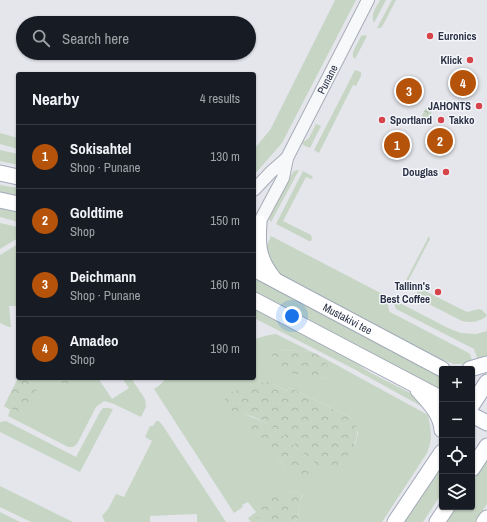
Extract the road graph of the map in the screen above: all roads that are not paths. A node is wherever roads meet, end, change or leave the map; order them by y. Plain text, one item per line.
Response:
1 (368, 0) edge
2 (287, 158) junction
3 (0, 173) edge
4 (16, 177) edge
5 (256, 188) edge
6 (0, 200) edge
7 (16, 204) edge
8 (256, 227) edge
9 (256, 270) edge
10 (274, 280) junction
11 (256, 301) edge
12 (487, 364) edge
13 (439, 366) edge
14 (475, 368) edge
15 (409, 381) junction
16 (482, 388) edge
17 (439, 397) edge
18 (474, 402) edge
19 (439, 417) edge
20 (487, 446) edge
21 (439, 456) edge
22 (475, 464) edge
23 (445, 510) edge
24 (487, 518) edge
25 (395, 522) edge
26 (437, 522) edge
27 (484, 522) edge

1 - 2 street, Punane
2 - 5 street, Punane
2 - 8 street, Punane
3 - 4 main road
6 - 7 main road
8 - 10 main road
9 - 10 main road, Mustakivi tee
10 - 13 main road, Mustakivi tee
11 - 15 main road
12 - 14 main road
15 - 17 main road
15 - 19 main road
16 - 18 main road
20 - 22 main road
21 - 25 main road
23 - 26 main road
24 - 27 main road

